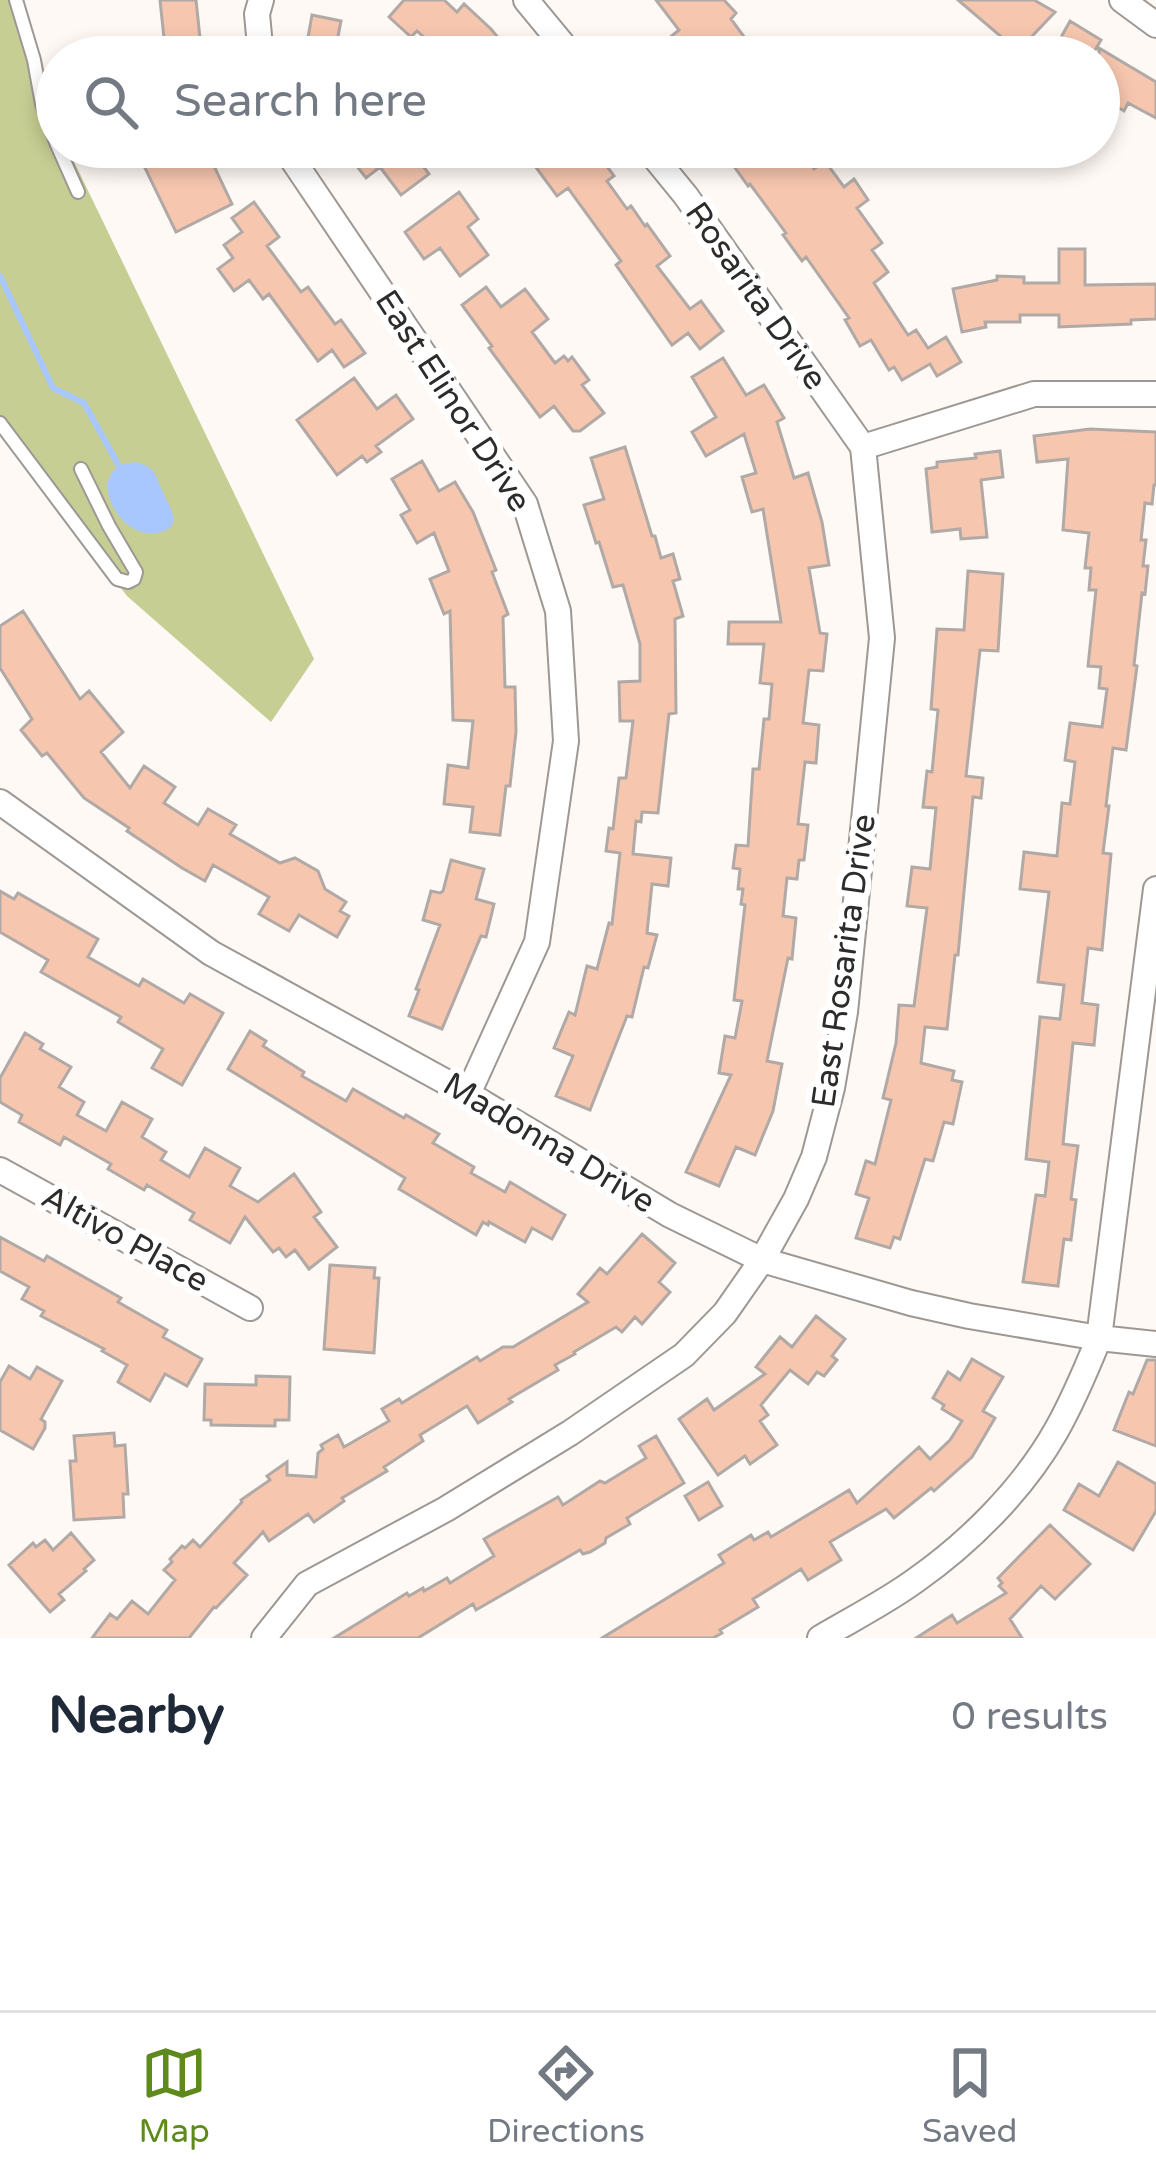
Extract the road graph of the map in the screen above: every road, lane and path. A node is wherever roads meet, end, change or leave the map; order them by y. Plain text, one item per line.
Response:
1 (16, 0) edge
2 (261, 0) edge
3 (526, 0) edge
4 (1122, 0) edge
5 (1156, 25) edge
6 (259, 36) edge
7 (556, 36) edge
8 (36, 71) edge
9 (67, 168) edge
10 (298, 168) edge
11 (663, 168) edge
12 (78, 192) dead end
13 (1156, 394) edge
14 (0, 423) edge
15 (863, 447) junction
16 (81, 470) dead end
17 (0, 802) edge
18 (1156, 889) edge
19 (468, 1094) junction
20 (0, 1170) edge
21 (762, 1260) junction
22 (250, 1308) dead end
23 (1099, 1338) junction
24 (1156, 1344) edge
25 (264, 1638) edge
26 (820, 1638) edge

1 - 8 lane
2 - 6 street
3 - 7 street
4 - 5 street
9 - 12 lane
10 - 19 street, East Elinor Drive
11 - 15 street, Rosarita Drive
13 - 15 street
14 - 16 lane
15 - 21 street, East Rosarita Drive
17 - 19 street, Madonna Drive
18 - 23 street
19 - 21 street, Madonna Drive
20 - 22 street, Altivo Place
21 - 23 street, Madonna Drive
21 - 25 street, East Rosarita Drive
23 - 24 street, Madonna Drive
23 - 26 street

